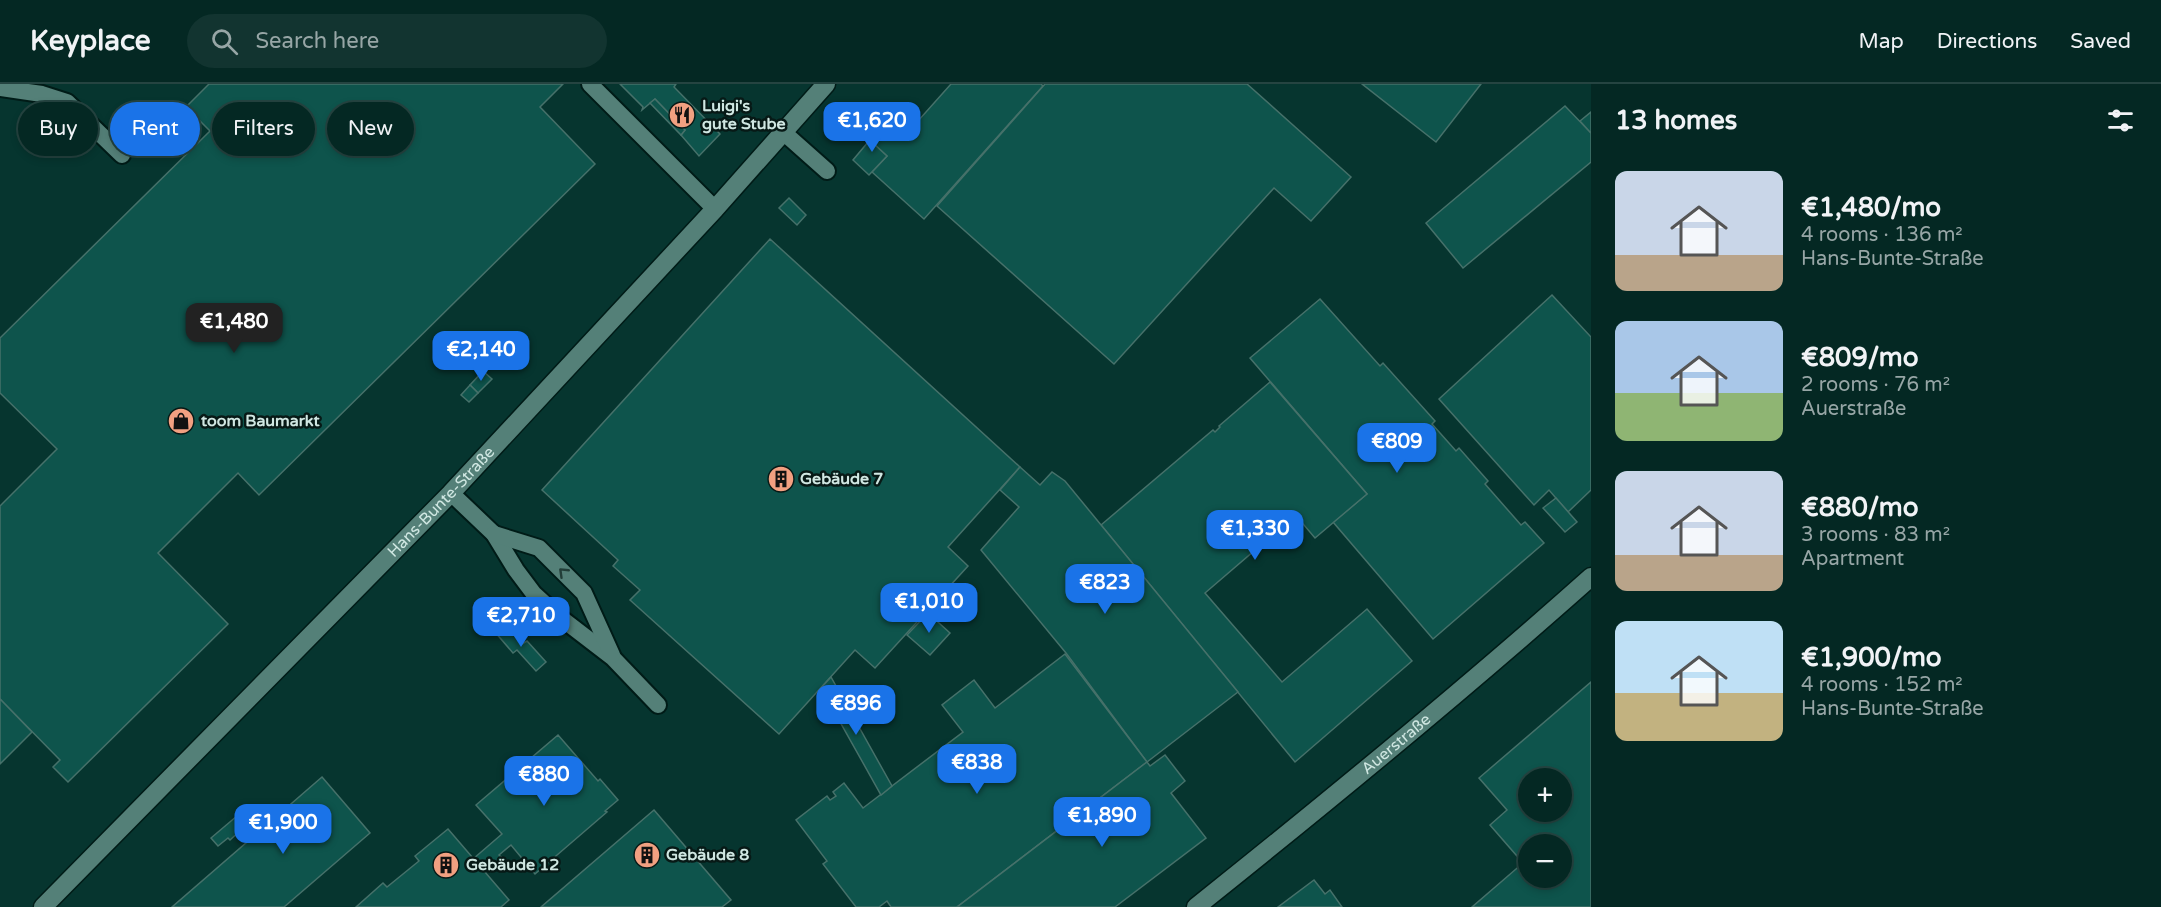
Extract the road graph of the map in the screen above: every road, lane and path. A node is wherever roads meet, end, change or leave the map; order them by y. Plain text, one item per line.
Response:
1 (590, 84) edge
2 (826, 84) edge
3 (0, 88) edge
4 (782, 131) junction
5 (110, 143) edge
6 (827, 171) dead end
7 (715, 209) junction
8 (451, 493) junction
9 (494, 534) junction
10 (1591, 577) edge
11 (613, 658) junction
12 (658, 705) dead end
13 (43, 907) edge
14 (1196, 907) edge

1 - 7 lane
2 - 4 street, Hans-Bunte-Straße
3 - 5 lane
4 - 6 lane
4 - 7 street, Hans-Bunte-Straße
7 - 8 street, Hans-Bunte-Straße
8 - 9 lane
8 - 13 street, Hans-Bunte-Straße
9 - 11 lane
11 -> 9 lane
10 - 14 street, Auerstraße
11 - 12 lane

